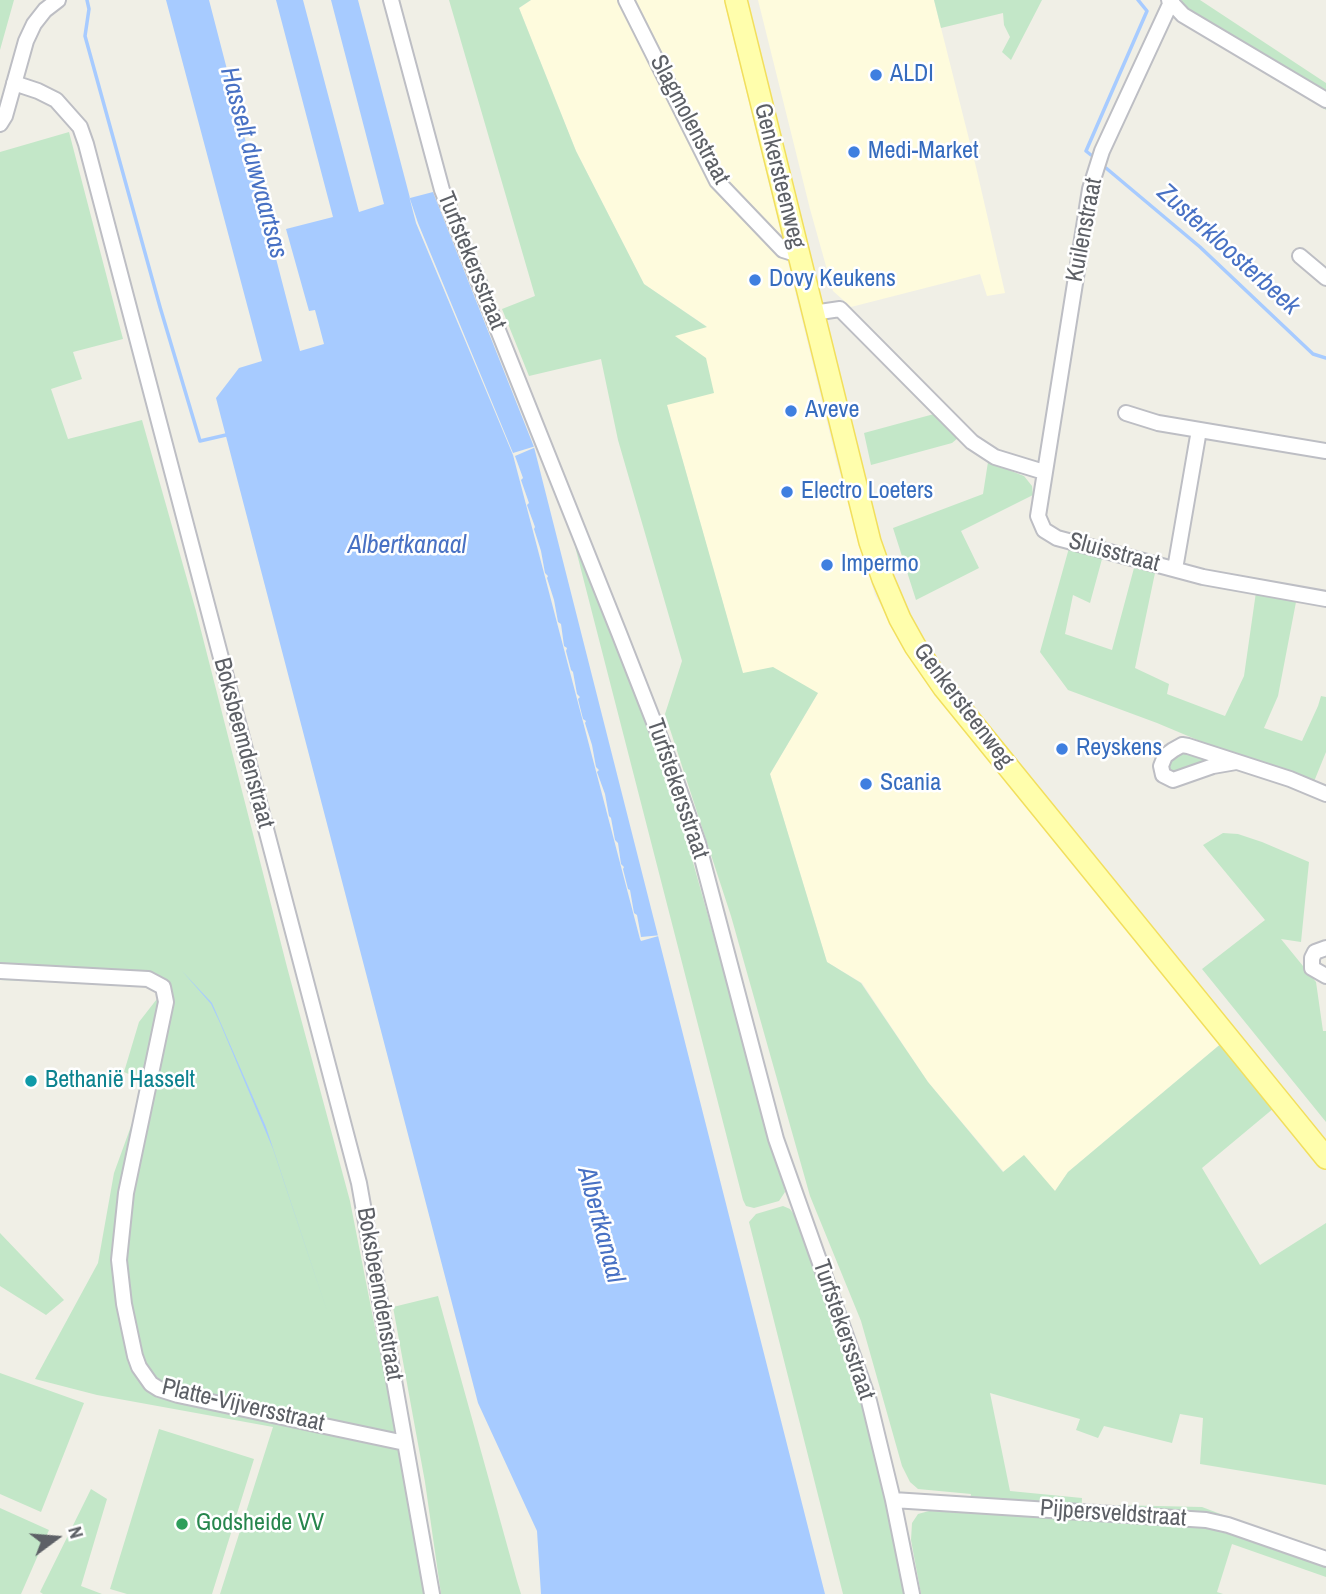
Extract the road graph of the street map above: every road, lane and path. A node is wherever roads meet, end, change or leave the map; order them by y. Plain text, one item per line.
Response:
1 (58, 0) edge
2 (391, 0) edge
3 (626, 0) edge
4 (736, 0) edge
5 (1170, 1) edge
6 (14, 83) junction
7 (1326, 100) edge
8 (0, 124) edge
9 (799, 255) junction
10 (1300, 256) dead end
11 (1326, 278) edge
12 (813, 313) junction
13 (1126, 413) dead end
14 (1199, 430) junction
15 (1326, 452) edge
16 (1044, 472) junction
17 (1175, 569) junction
18 (1326, 599) edge
19 (1236, 762) dead end
20 (1326, 794) edge
21 (1326, 948) edge
22 (0, 971) edge
23 (1326, 976) edge
24 (1326, 1158) edge
25 (405, 1443) junction
26 (893, 1500) junction
27 (1326, 1559) edge
28 (432, 1594) edge
29 (912, 1594) edge

1 - 6 street
2 - 26 street, Turfstekersstraat
3 - 9 street, Slagmolenstraat
4 - 9 main road, Genkersteenweg
5 - 7 street
5 - 16 street, Kuilenstraat
6 - 8 street
6 - 25 street, Boksbeemdenstraat
9 - 12 main road, Genkersteenweg
10 - 11 street
12 - 16 street
12 - 24 main road, Genkersteenweg
13 - 14 street
14 - 15 street
14 - 17 street
16 - 17 street, Sluisstraat
17 - 18 street, Sluisstraat
19 - 20 street
21 - 23 street
22 - 25 street, Platte-Vijversstraat
25 - 28 street
26 - 27 street, Pijpersveldstraat
26 - 29 street, Turfstekersstraat

